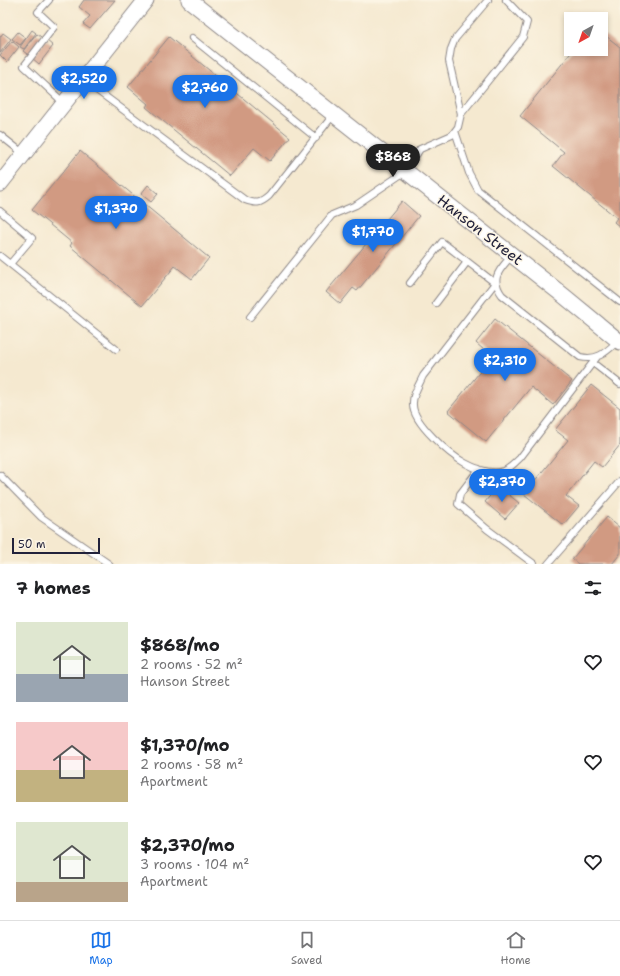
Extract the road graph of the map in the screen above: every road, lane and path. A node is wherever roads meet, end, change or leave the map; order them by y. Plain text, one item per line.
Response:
1 (49, 0) edge
2 (146, 0) edge
3 (189, 0) edge
4 (488, 0) edge
5 (506, 0) edge
6 (192, 38) dead end
7 (83, 80) junction
8 (64, 103) junction
9 (334, 114) junction
10 (461, 114) junction
11 (455, 131) junction
12 (0, 135) edge
13 (316, 138) junction
14 (24, 154) junction
15 (406, 171) junction
16 (0, 184) edge
17 (0, 211) edge
18 (512, 255) junction
19 (0, 256) edge
20 (467, 262) junction
21 (10, 264) junction
22 (410, 283) dead end
23 (496, 283) junction
24 (620, 302) edge
25 (436, 303) dead end
26 (250, 317) dead end
27 (619, 342) edge
28 (116, 348) dead end
29 (597, 357) junction
30 (593, 363) junction
31 (620, 384) edge
32 (478, 468) junction
33 (0, 475) edge
34 (620, 481) edge
35 (109, 564) edge
36 (534, 564) edge
37 (548, 564) edge

1 - 8 lane
2 - 7 street
3 - 9 street, Hanson Street
4 - 10 lane
5 - 10 lane
6 - 13 lane
7 - 8 street
7 - 13 lane
8 - 14 street
9 - 13 lane
9 - 15 street, Hanson Street
10 - 11 lane
11 - 15 lane
11 - 24 lane
12 - 14 lane
14 - 16 street
15 - 18 street, Hanson Street
15 - 26 lane
17 - 21 lane
18 - 23 lane
18 - 27 street, Hanson Street
19 - 21 lane
20 - 22 lane
20 - 23 lane
20 - 25 lane
21 - 28 lane
23 - 29 lane
23 - 32 lane
27 - 29 lane
29 - 30 lane
30 - 31 lane
30 - 32 lane
32 - 36 lane
33 - 35 lane
34 - 37 lane

